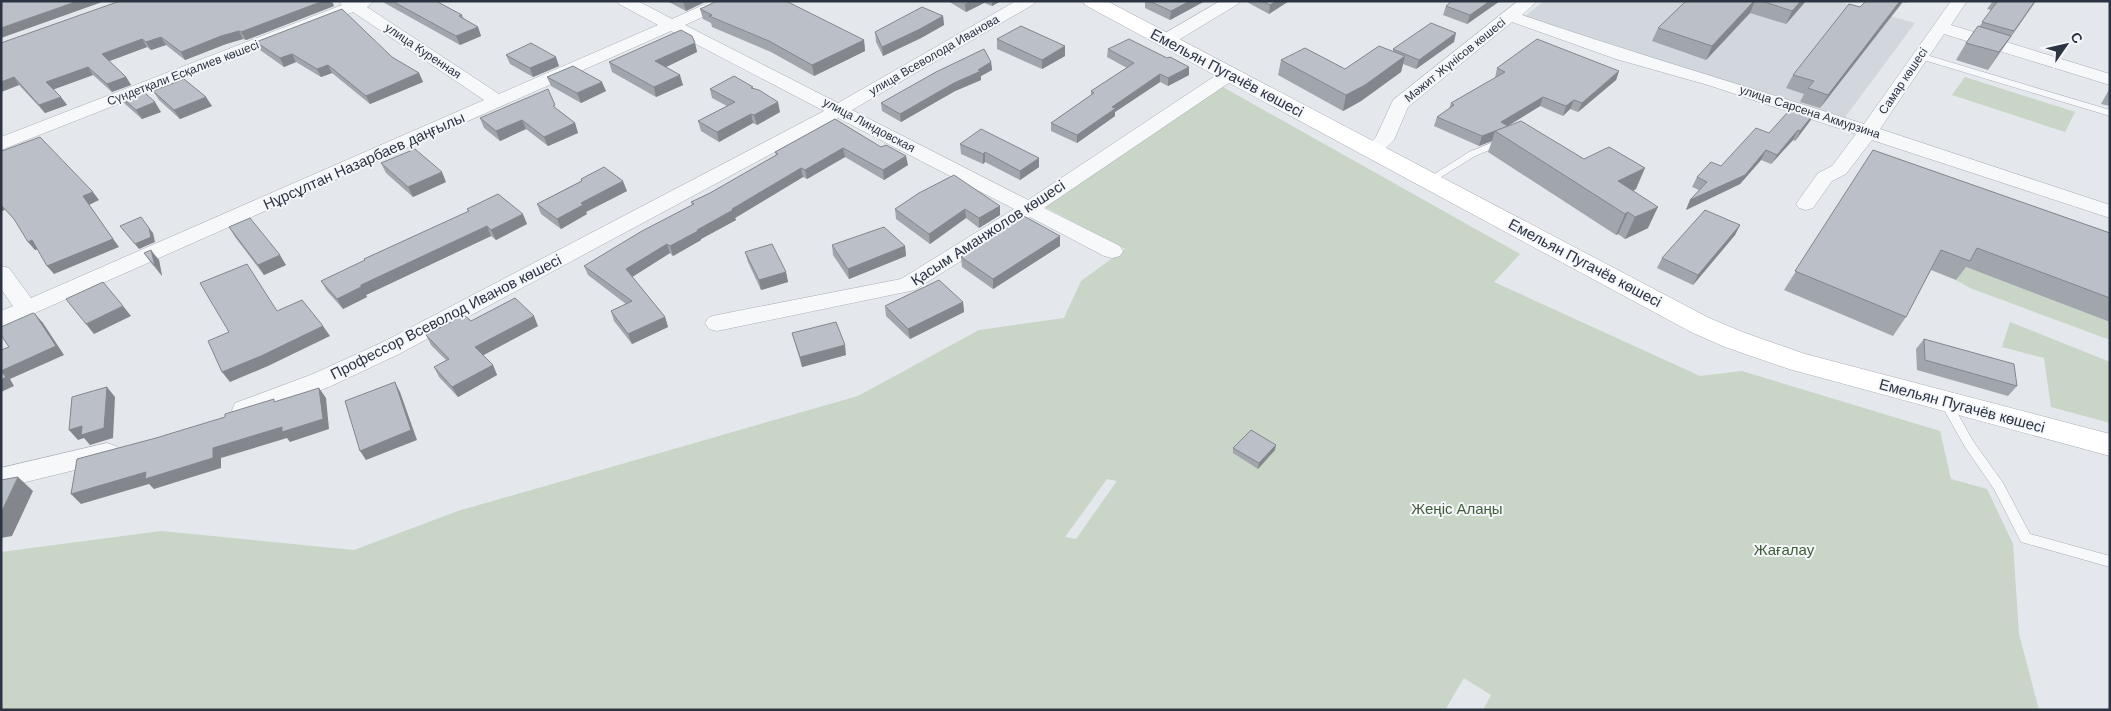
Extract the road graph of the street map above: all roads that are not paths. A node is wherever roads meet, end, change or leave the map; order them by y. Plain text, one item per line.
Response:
1 (625, 1) edge
2 (726, 1) edge
3 (1028, 1) edge
4 (1092, 1) edge
5 (1232, 1) edge
6 (1529, 1) edge
7 (1959, 1) edge
8 (356, 3) edge
9 (1510, 16) junction
10 (671, 26) junction
11 (1941, 28) junction
12 (1166, 40) junction
13 (1920, 56) junction
14 (1230, 74) junction
15 (2110, 80) edge
16 (499, 102) junction
17 (839, 110) junction
18 (2110, 113) edge
19 (1869, 131) junction
20 (1512, 138) edge
21 (1, 144) edge
22 (1373, 150) junction
23 (1430, 180) junction
24 (1806, 204) dead end
25 (1028, 209) junction
26 (2110, 212) edge
27 (1112, 251) dead end
28 (1, 273) edge
29 (27, 310) junction
30 (1, 320) edge
31 (717, 323) dead end
32 (1945, 401) junction
33 (221, 418) edge
34 (2110, 445) edge
35 (131, 447) edge
36 (1, 478) edge
37 (2110, 562) edge

1 - 10 street, улица Линдовская
2 - 10 street, Нұрсұлтан Назарбаев даңғылы
3 - 17 street, улица Всеволода Иванова
4 - 12 street, Емельян Пугачёв көшесі
5 - 12 street
6 - 9 street, Мәжит Жүнісов көшесі
7 - 11 street, Самар көшесі
8 - 16 street, улица Куренная
8 - 21 street, Сүндетқали Есқалиев көшесі
9 - 19 street, улица Сарсена Акмурзина
9 - 22 street, Мәжит Жүнісов көшесі
10 - 16 street, Нұрсұлтан Назарбаев даңғылы
10 - 17 street, улица Линдовская
11 - 13 street, Самар көшесі
11 - 15 street
12 - 14 street, Емельян Пугачёв көшесі
13 - 18 lane
13 - 19 street, Самар көшесі
14 - 22 street, Емельян Пугачёв көшесі
14 - 25 street, Қасым Аманжолов көшесі
16 - 29 street, Нұрсұлтан Назарбаев даңғылы
17 - 25 street, улица Линдовская
17 - 33 street, Профессор Всеволод Иванов көшесі
19 - 24 street, Самар көшесі
19 - 26 street, улица Сарсена Акмурзина
20 - 23 lane
22 - 23 street, Емельян Пугачёв көшесі
23 - 32 street, Емельян Пугачёв көшесі
25 - 27 street, улица Линдовская
25 - 31 street, Қасым Аманжолов көшесі
28 - 29 street
29 - 30 street, Нұрсұлтан Назарбаев даңғылы
32 - 34 street, Емельян Пугачёв көшесі
32 - 37 lane
35 - 36 street

